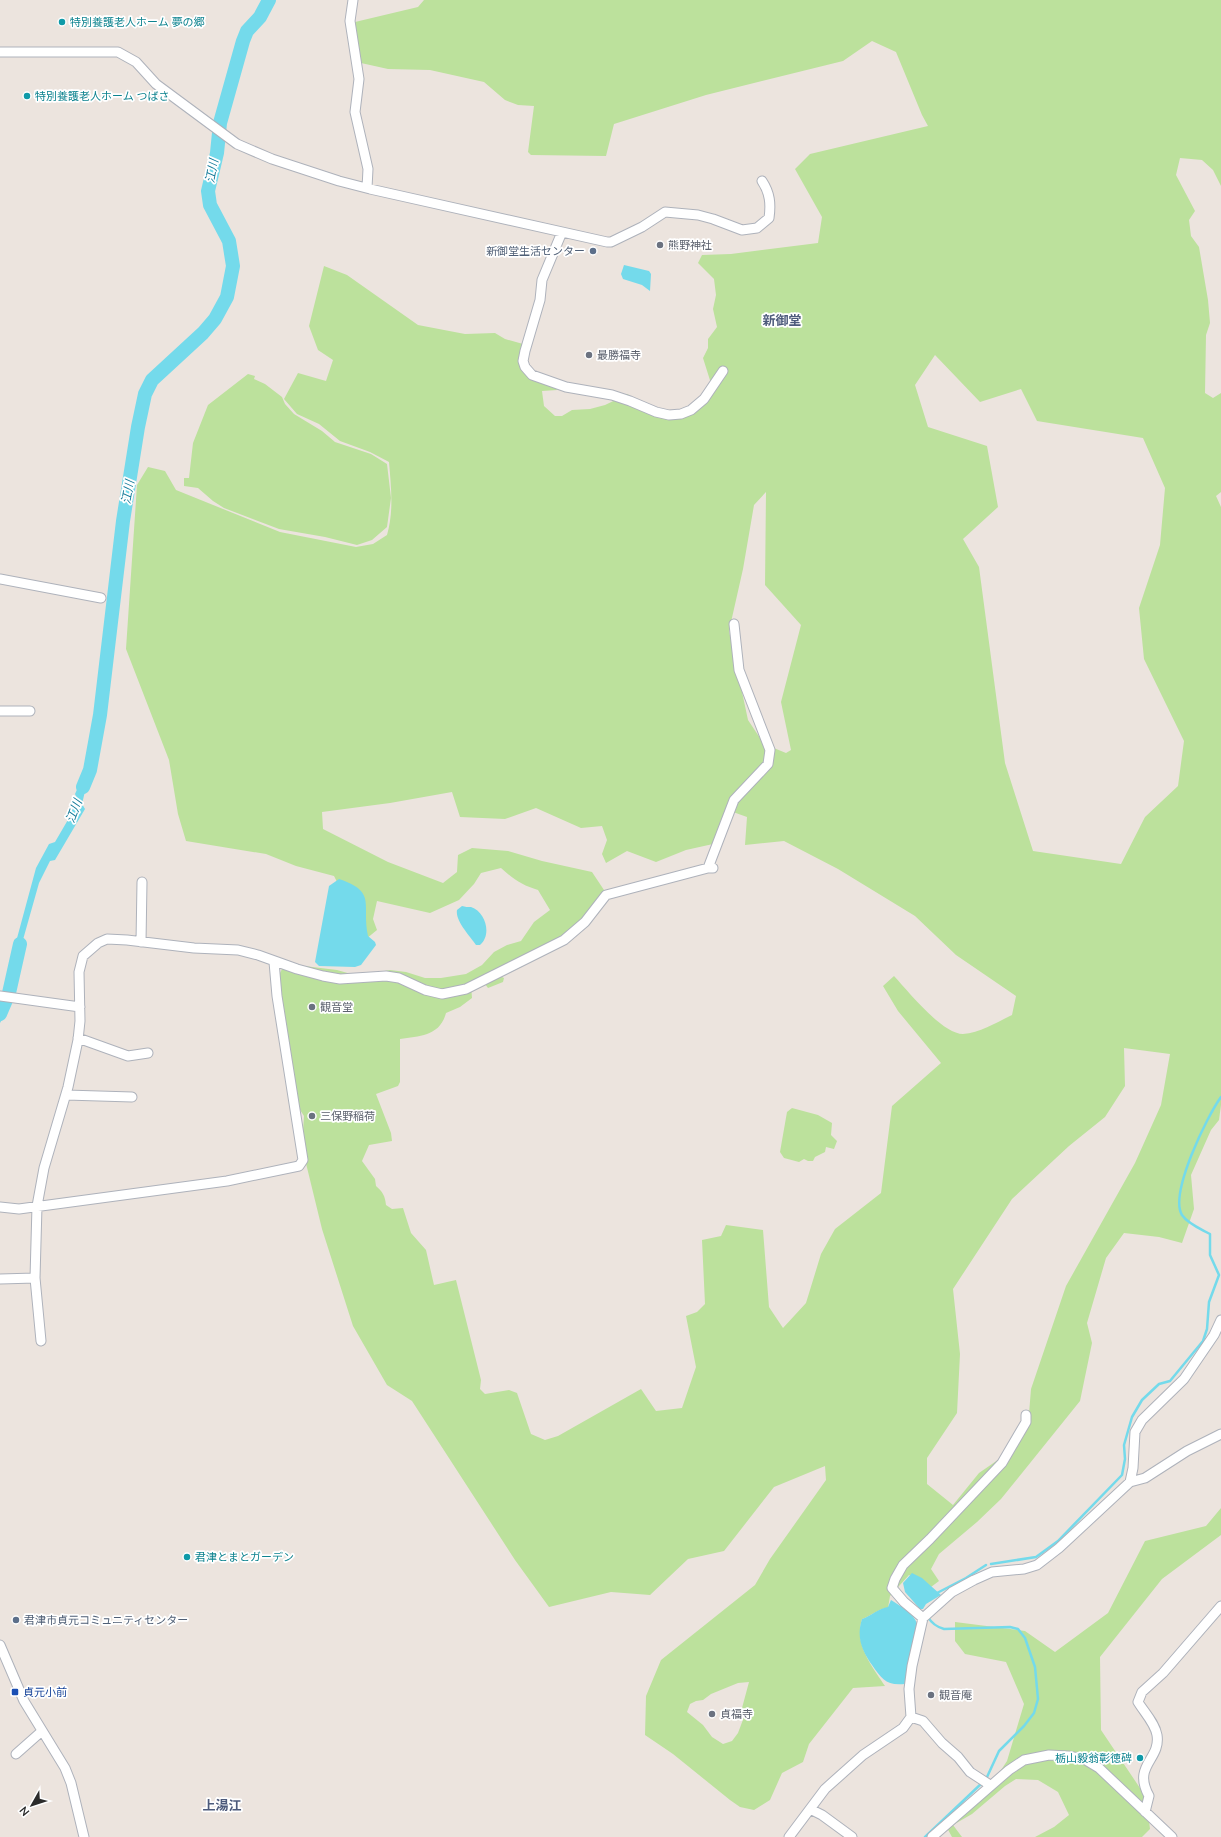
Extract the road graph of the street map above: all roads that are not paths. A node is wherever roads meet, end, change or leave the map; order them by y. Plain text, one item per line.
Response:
1 (353, 0) edge
2 (0, 52) edge
3 (762, 181) dead end
4 (367, 188) junction
5 (562, 232) junction
6 (724, 371) dead end
7 (0, 579) edge
8 (101, 598) dead end
9 (734, 624) dead end
10 (0, 711) edge
11 (30, 711) dead end
12 (142, 882) dead end
13 (141, 942) junction
14 (274, 962) junction
15 (0, 996) edge
16 (80, 1007) junction
17 (78, 1038) junction
18 (148, 1053) dead end
19 (66, 1095) junction
20 (132, 1097) dead end
21 (37, 1206) junction
22 (0, 1207) edge
23 (35, 1278) junction
24 (0, 1279) edge
25 (1221, 1320) edge
26 (41, 1341) dead end
27 (1026, 1415) dead end
28 (1221, 1434) edge
29 (1130, 1482) junction
30 (1221, 1606) edge
31 (925, 1615) junction
32 (0, 1645) edge
33 (911, 1716) junction
34 (42, 1731) junction
35 (16, 1754) dead end
36 (985, 1782) junction
37 (810, 1809) junction
38 (1145, 1812) junction
39 (84, 1837) edge
40 (789, 1837) edge
41 (852, 1837) edge
42 (932, 1837) edge
43 (1172, 1837) edge

1 - 4 street
2 - 4 street
3 - 5 street
4 - 5 street
5 - 6 street
7 - 8 street
9 - 14 street
10 - 11 street
12 - 13 street
13 - 14 street
13 - 16 street
14 - 21 street
15 - 16 street
16 - 17 street
17 - 18 street
17 - 19 street
19 - 20 street
19 - 21 street
21 - 22 street
21 - 23 street
23 - 24 street
23 - 26 street
25 - 29 street
27 - 31 street
28 - 29 street
29 - 31 street
30 - 38 street
31 - 33 street
32 - 34 street
33 - 36 street
33 - 37 street
34 - 35 street
34 - 39 street
36 - 38 street
36 - 42 street
37 - 40 street
37 - 41 street
38 - 43 street

